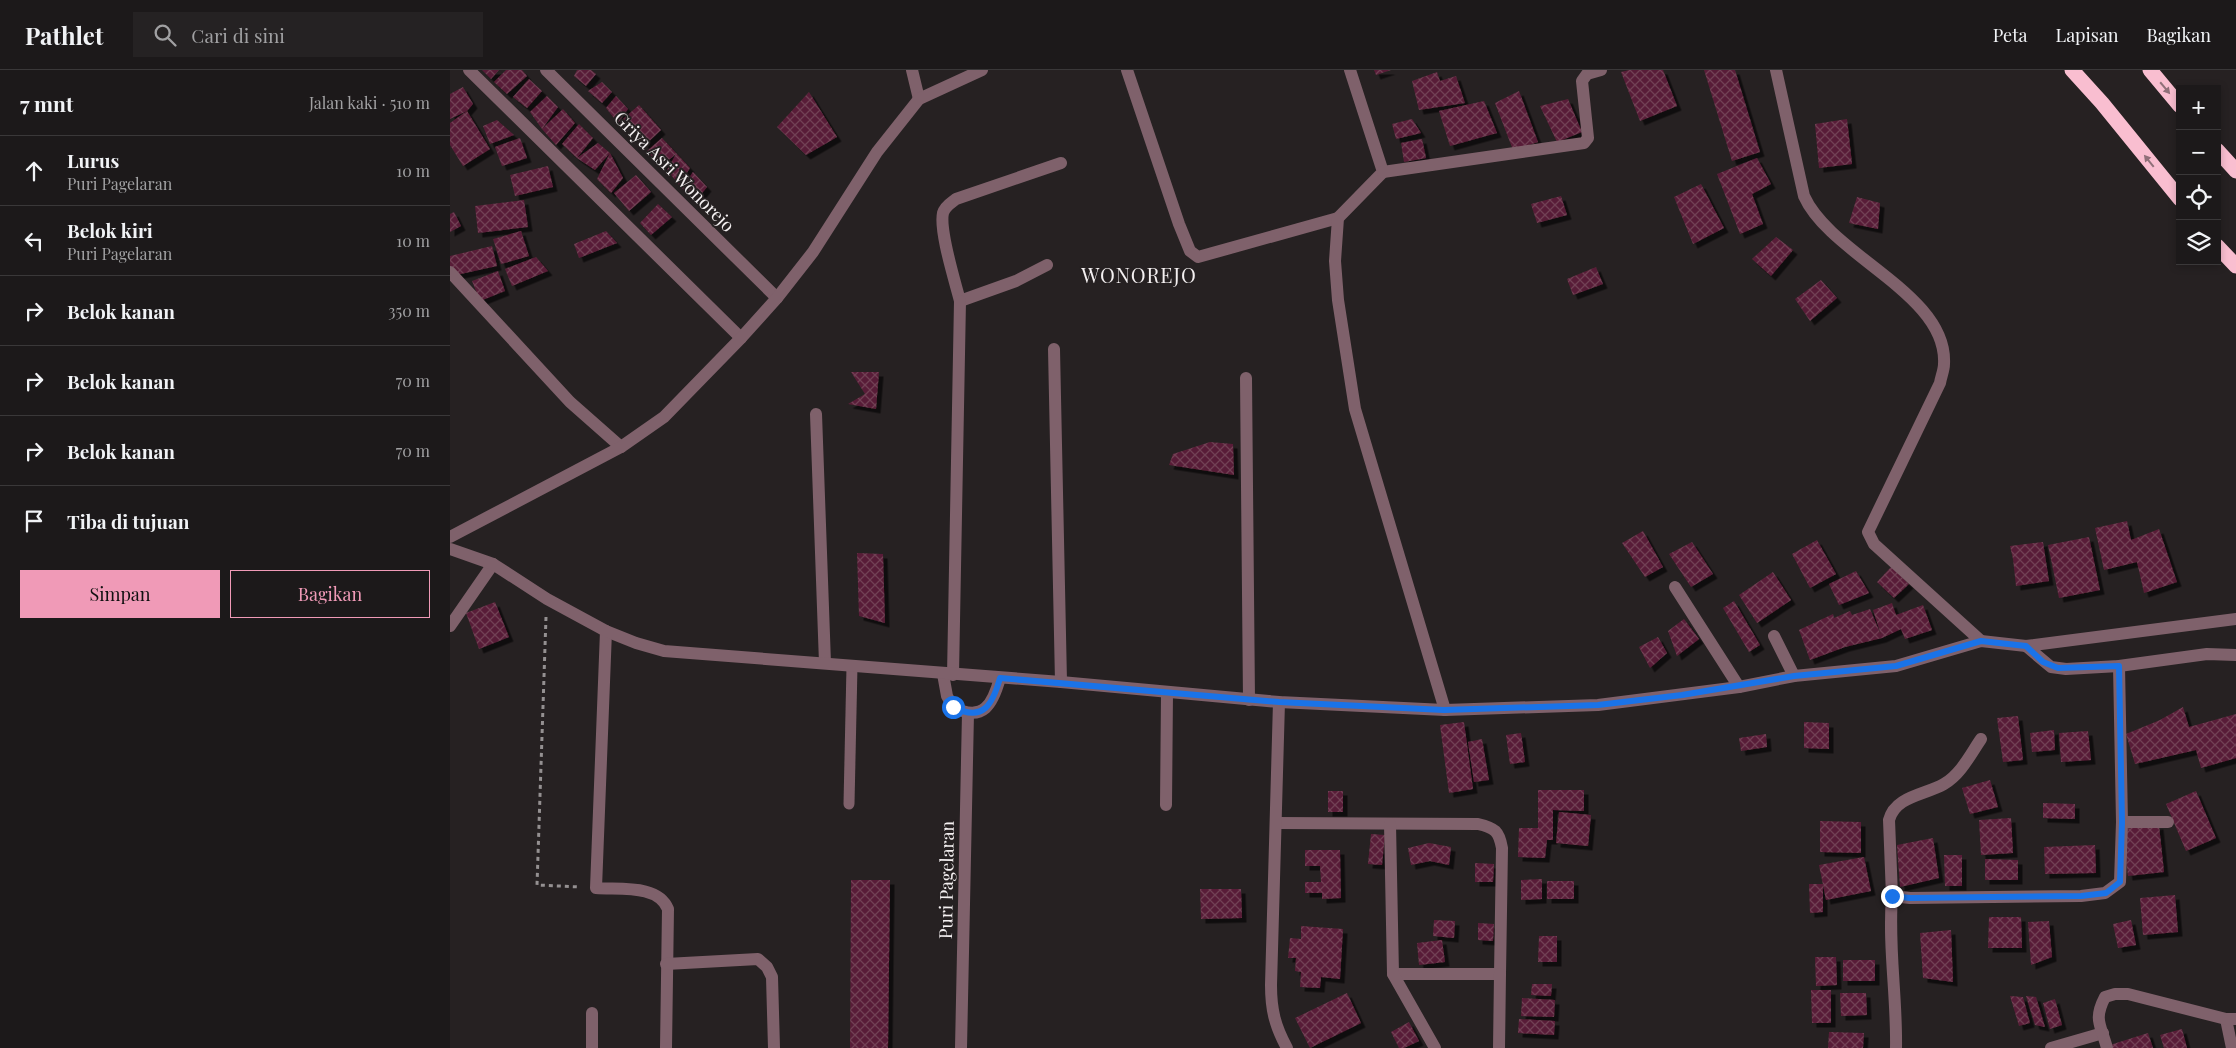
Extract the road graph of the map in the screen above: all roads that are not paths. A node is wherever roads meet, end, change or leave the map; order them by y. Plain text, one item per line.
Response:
1 (469, 70) edge
2 (546, 70) edge
3 (912, 70) edge
4 (982, 70) edge
5 (1127, 70) edge
6 (1350, 70) edge
7 (1601, 70) edge
8 (1776, 70) edge
9 (2072, 70) edge
10 (2150, 70) edge
11 (919, 99) junction
12 (2176, 101) edge
13 (2221, 154) edge
14 (1060, 163) dead end
15 (2236, 171) edge
16 (1383, 172) junction
17 (2176, 194) edge
18 (1338, 218) junction
19 (2221, 250) edge
20 (1047, 265) dead end
21 (2236, 266) edge
22 (450, 272) edge
23 (777, 298) junction
24 (960, 301) junction
25 (741, 338) junction
26 (1054, 349) dead end
27 (1246, 378) dead end
28 (816, 414) dead end
29 (621, 447) junction
30 (450, 537) edge
31 (450, 549) edge
32 (493, 564) junction
33 (1675, 587) dead end
34 (2236, 619) edge
35 (450, 626) edge
36 (606, 631) junction
37 (1774, 636) dead end
38 (1981, 641) junction
39 (2026, 646) junction
40 (2236, 655) edge
41 (825, 663) junction
42 (852, 666) junction
43 (2119, 666) junction
44 (948, 674) junction
45 (1794, 676) junction
46 (1000, 678) junction
47 (1061, 682) junction
48 (1739, 687) junction
49 (1167, 693) junction
50 (1250, 700) junction
51 (1279, 702) junction
52 (1444, 710) junction
53 (968, 713) junction
54 (1981, 739) dead end
55 (849, 804) dead end
56 (1166, 805) dead end
57 (2122, 822) junction
58 (2168, 822) dead end
59 (1276, 823) junction
60 (1390, 824) junction
61 (1892, 896) junction
62 (666, 964) junction
63 (1393, 974) junction
64 (1500, 974) junction
65 (592, 1013) dead end
66 (2231, 1019) edge
67 (2103, 1033) junction
68 (592, 1048) edge
69 (666, 1048) edge
70 (774, 1048) edge
71 (961, 1048) edge
72 (1287, 1048) edge
73 (1435, 1048) edge
74 (1499, 1048) edge
75 (1896, 1048) edge
76 (2051, 1048) edge
77 (2107, 1048) edge
78 (2232, 1048) edge

1 - 25 street
2 - 23 street, Griya Asri Wonorejo
3 - 11 street
4 - 11 street
5 - 18 street
6 - 16 street
7 - 16 street
8 - 38 street
17 -> 9 highway
10 -> 12 highway
11 - 23 street
13 - 15 highway
14 - 24 street
16 - 18 street
18 - 52 street
19 - 21 highway
20 - 24 street
22 - 29 street
23 - 25 street
24 - 44 street
25 - 29 street
26 - 47 street
27 - 50 street
28 - 41 street
29 - 30 street
31 - 32 street
32 - 35 street
32 - 36 street
33 - 48 street
34 - 39 street
36 - 41 street
36 - 62 street
37 - 45 street
38 - 39 street
38 - 45 street
39 - 43 street
40 - 43 street
41 - 42 street
42 - 44 street
42 - 55 lane
43 - 57 street
44 - 46 street
44 - 53 street
45 - 48 street
46 - 47 street
46 - 53 street
47 - 49 street
48 - 52 street
49 - 50 street
49 - 56 street
50 - 51 street
51 - 52 street
51 - 59 street
53 - 71 street, Puri Pagelaran
54 - 61 street
57 - 58 street
57 - 61 street
59 - 60 street
59 - 72 street
60 - 63 street
60 - 64 street
61 - 75 street
62 - 69 street
62 - 70 street
63 - 64 street
63 - 73 street
64 - 74 street
65 - 68 street
66 - 67 street
66 - 78 street
67 - 76 street
67 - 77 street

